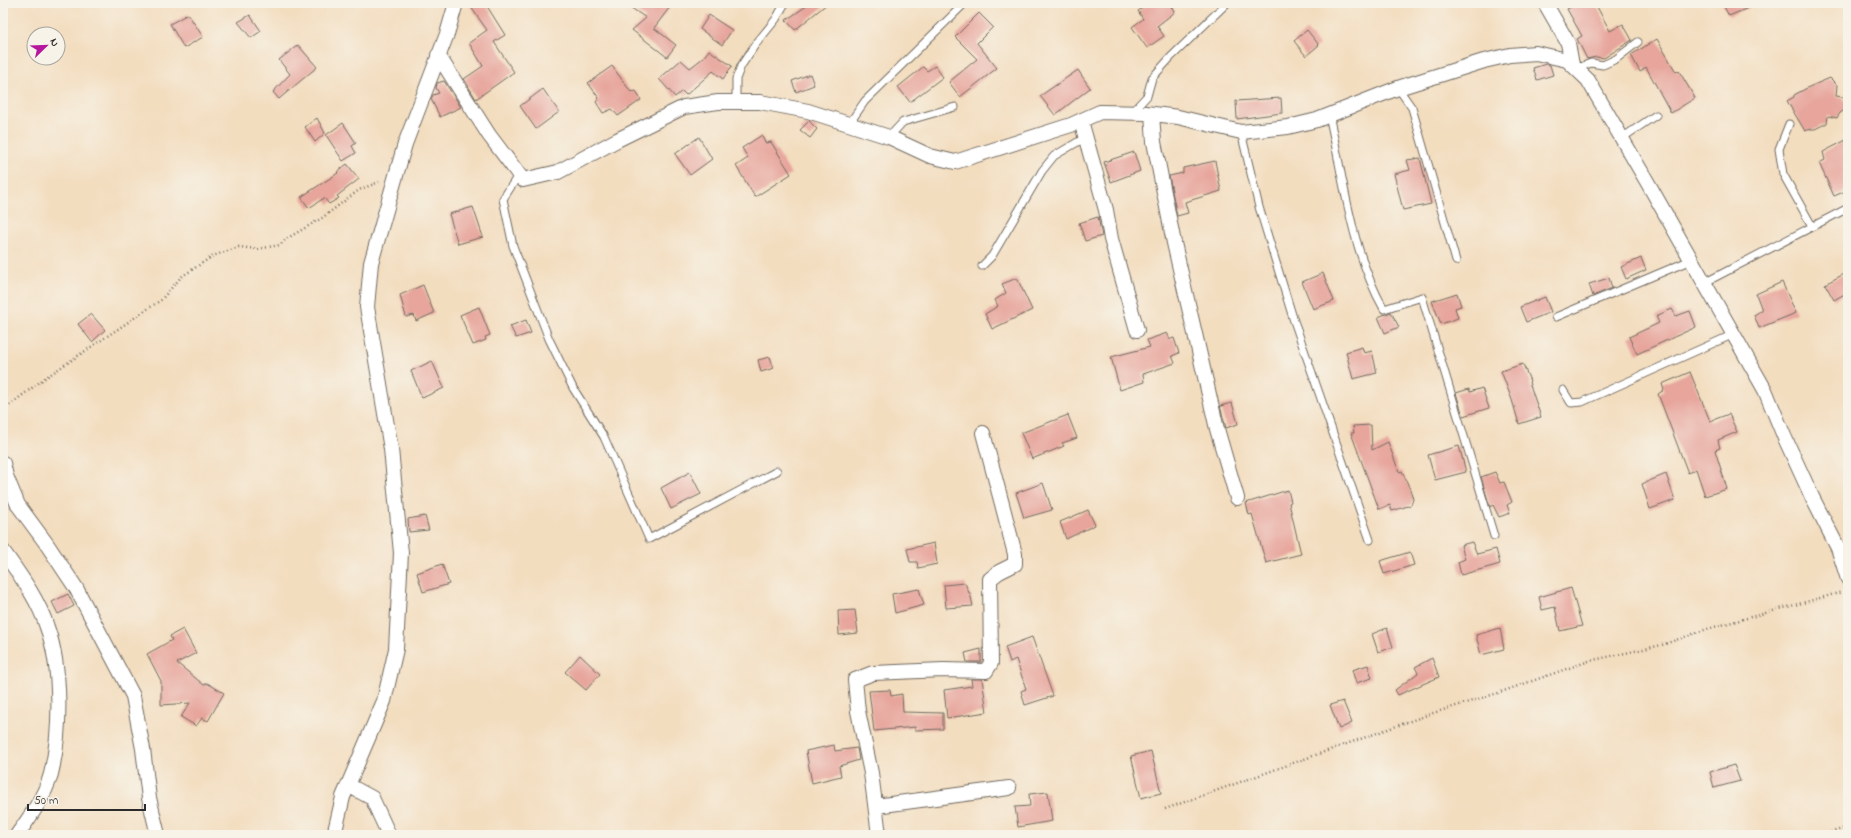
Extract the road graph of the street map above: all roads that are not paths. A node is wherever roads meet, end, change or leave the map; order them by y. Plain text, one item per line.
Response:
1 (456, 3) edge
2 (785, 3) edge
3 (965, 3) edge
4 (1226, 3) edge
5 (1545, 3) edge
6 (1638, 42) dead end
7 (438, 55) junction
8 (1574, 67) junction
9 (1398, 88) junction
10 (736, 102) junction
11 (955, 108) dead end
12 (1132, 112) junction
13 (1152, 114) junction
14 (1329, 115) junction
15 (1656, 115) dead end
16 (1081, 121) junction
17 (849, 124) junction
18 (1789, 124) dead end
19 (1241, 132) junction
20 (889, 137) junction
21 (1086, 138) junction
22 (1622, 138) junction
23 (519, 174) junction
24 (1848, 208) edge
25 (1812, 226) junction
26 (1691, 260) junction
27 (1456, 261) dead end
28 (982, 266) dead end
29 (1704, 283) junction
30 (1556, 317) dead end
31 (1137, 330) dead end
32 (1734, 334) junction
33 (1563, 390) dead end
34 (983, 433) dead end
35 (3, 463) edge
36 (777, 471) dead end
37 (1237, 498) dead end
38 (1494, 536) dead end
39 (1370, 540) dead end
40 (3, 551) edge
41 (1848, 579) edge
42 (348, 785) junction
43 (1009, 788) dead end
44 (876, 806) junction
45 (17, 835) edge
46 (158, 835) edge
47 (334, 835) edge
48 (389, 835) edge
49 (879, 835) edge

1 - 7 street
2 - 10 lane
3 - 17 lane
4 - 12 lane
5 - 8 street
6 - 8 lane
7 - 23 street
7 - 42 street
8 - 9 street
8 - 22 street
9 - 14 street
9 - 27 lane
10 - 17 street
10 - 23 street
11 - 20 lane
12 - 13 street
12 - 16 street
13 - 19 street
13 - 37 street
14 - 19 street
14 - 38 lane
15 - 22 lane
16 - 20 street
16 - 21 street
17 - 20 street
18 - 25 lane
19 - 39 lane
21 - 28 lane
21 - 31 street
22 - 26 street
23 - 36 lane
24 - 25 lane
25 - 29 lane
26 - 29 street
26 - 30 lane
29 - 32 street
32 - 33 lane
32 - 41 street
34 - 44 street
35 - 46 street
40 - 45 street
42 - 47 street
42 - 48 street
43 - 44 street
44 - 49 street

